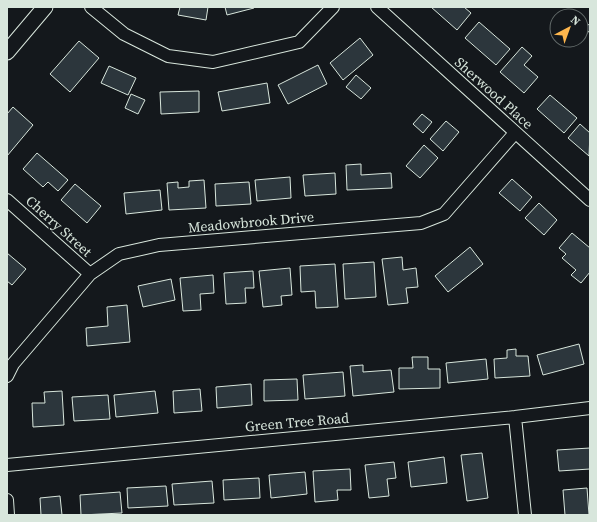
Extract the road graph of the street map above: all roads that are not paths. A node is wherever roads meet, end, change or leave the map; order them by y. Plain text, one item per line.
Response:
1 (45, 7) edge
2 (91, 7) edge
3 (333, 7) edge
4 (377, 7) edge
5 (7, 52) edge
6 (515, 133) junction
7 (7, 200) edge
8 (590, 200) edge
9 (90, 274) junction
10 (7, 376) edge
11 (590, 408) edge
12 (515, 417) junction
13 (7, 464) edge
14 (7, 500) edge
15 (8, 515) edge
16 (525, 515) edge

1 - 5 street
2 - 3 street
4 - 6 street, Sherwood Place
6 - 8 street, Sherwood Place
6 - 9 street, Meadowbrook Drive
7 - 9 street, Cherry Street
9 - 10 street, Meadowbrook Drive
11 - 12 street, Green Tree Road
12 - 13 street, Green Tree Road
12 - 16 street
14 - 15 street

